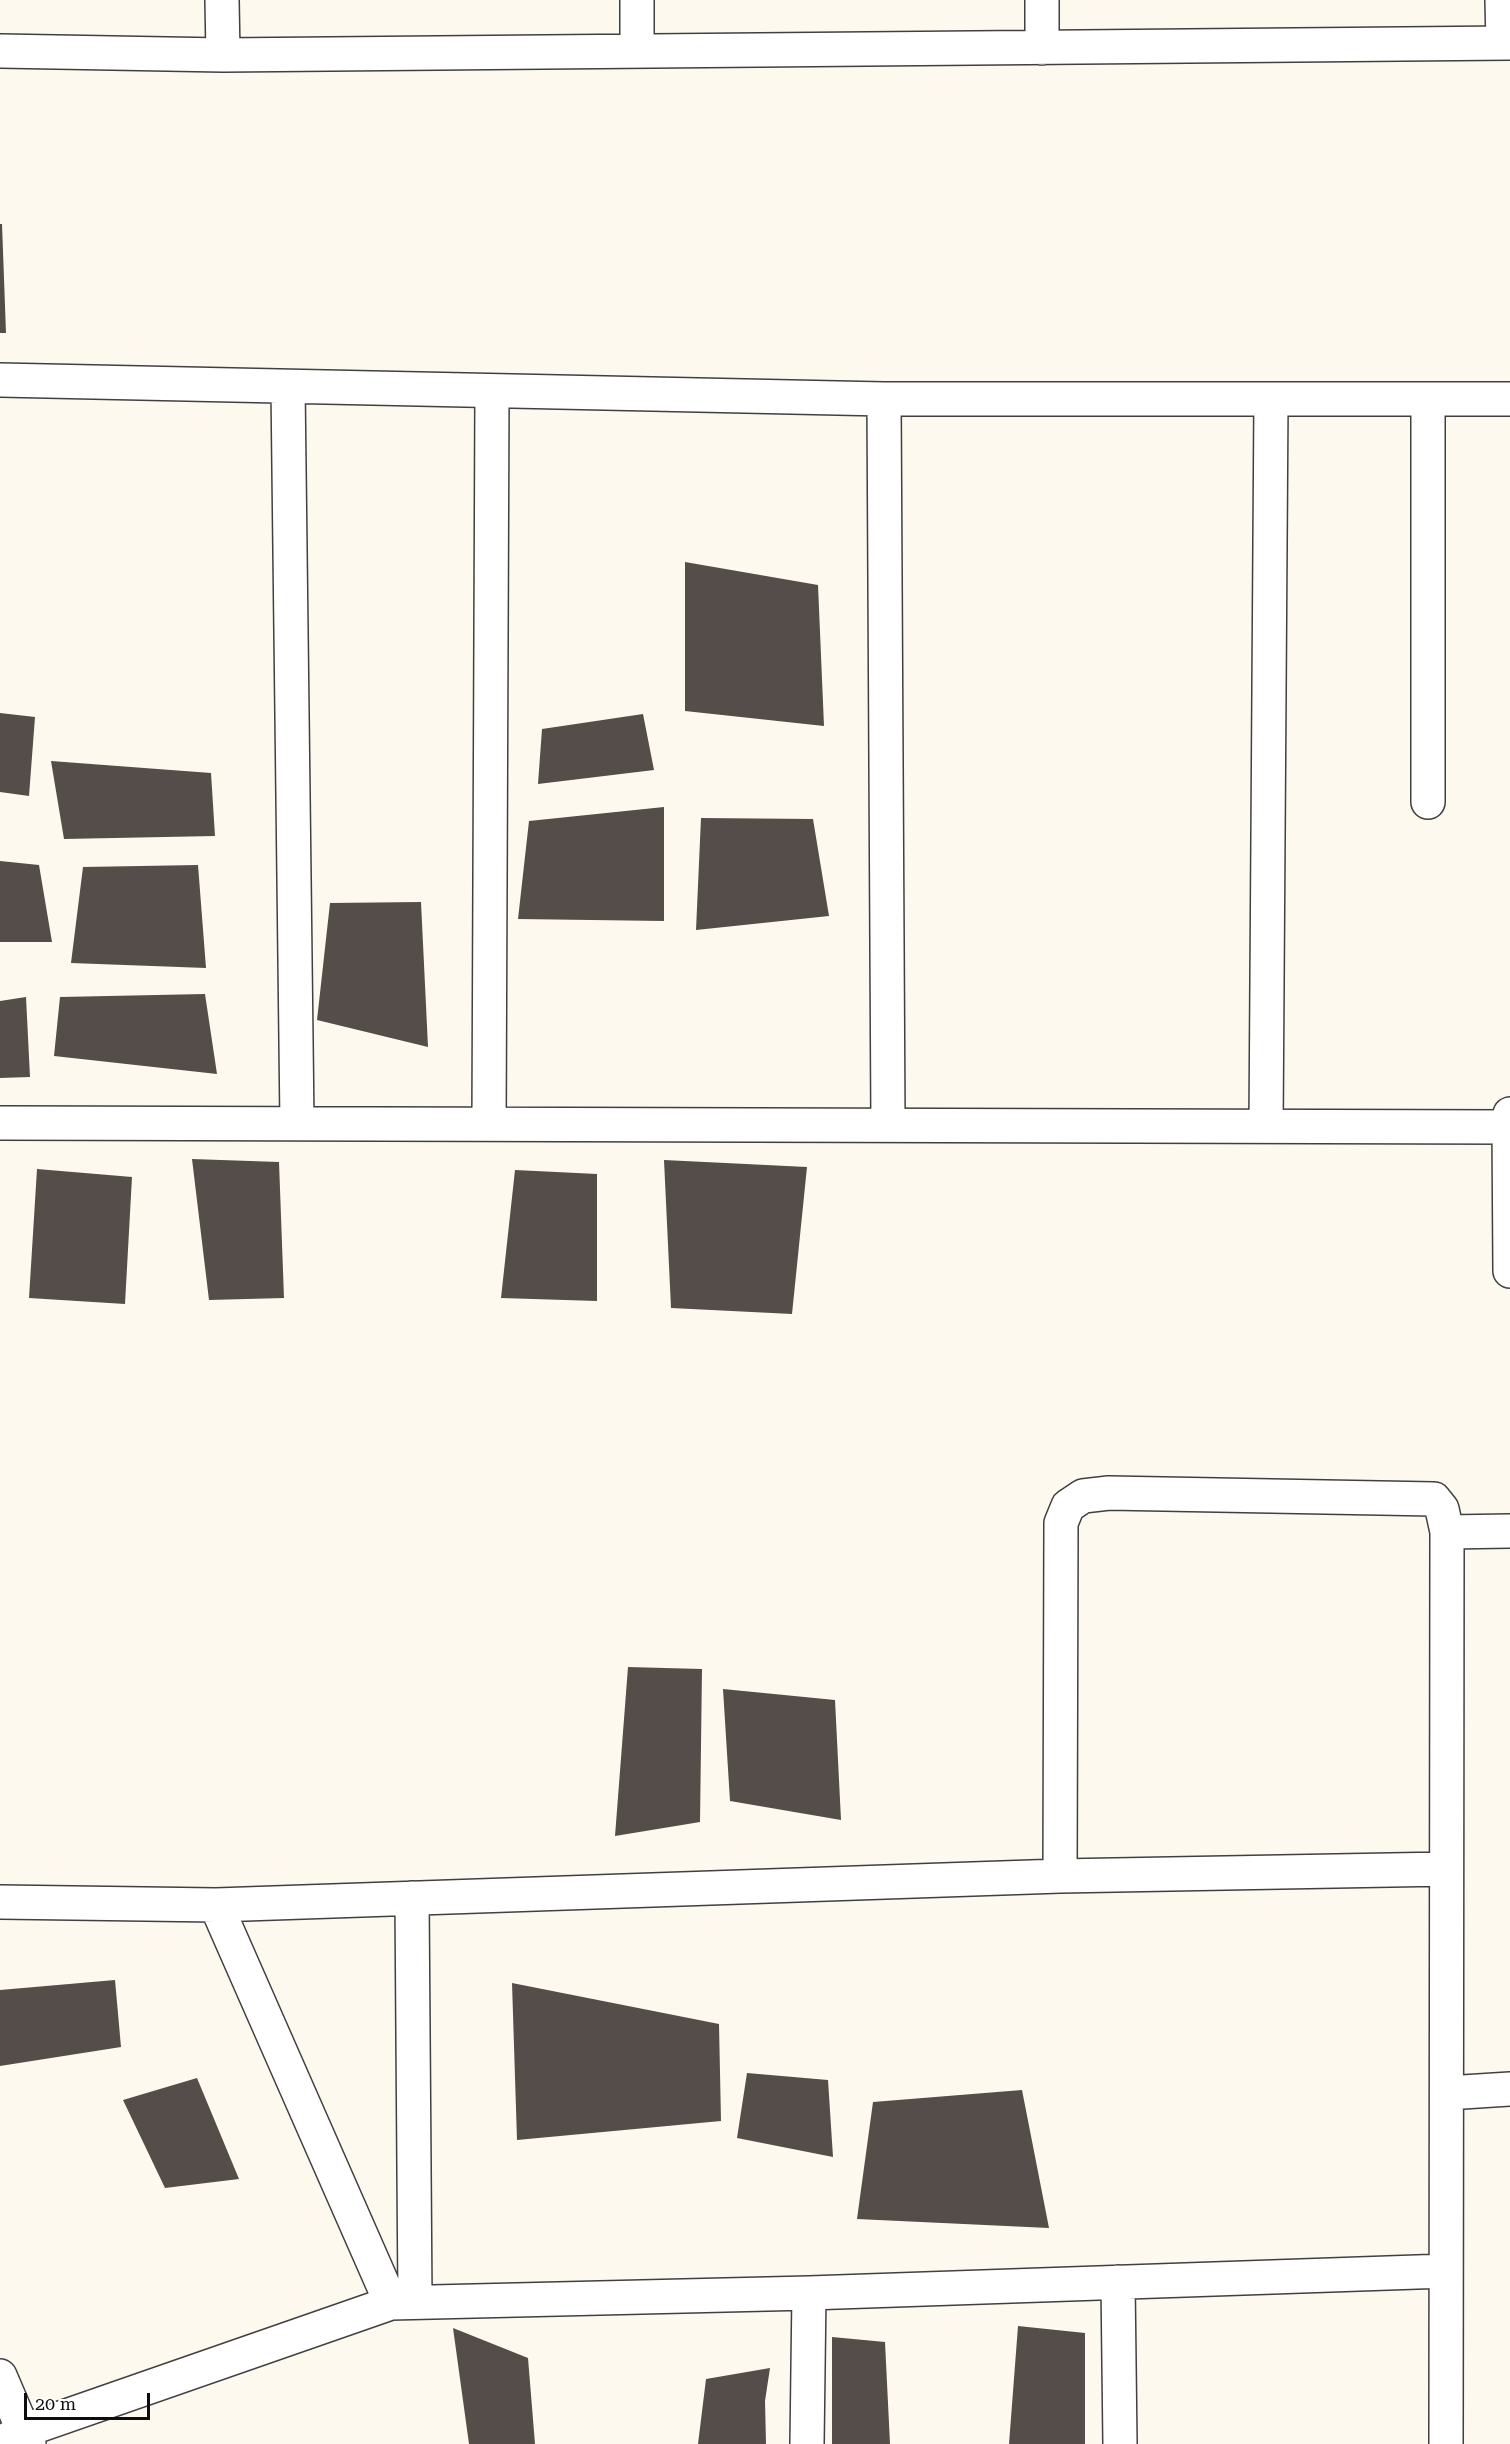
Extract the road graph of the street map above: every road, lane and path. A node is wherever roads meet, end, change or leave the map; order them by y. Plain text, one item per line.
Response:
1 (222, 0) edge
2 (637, 0) edge
3 (1042, 0) edge
4 (1502, 0) edge
5 (1506, 43) edge
6 (1042, 48) junction
7 (0, 51) edge
8 (637, 51) junction
9 (223, 55) junction
10 (0, 380) edge
11 (288, 387) junction
12 (492, 392) junction
13 (884, 399) junction
14 (1271, 399) junction
15 (1428, 399) junction
16 (1510, 399) edge
17 (1428, 802) dead end
18 (1510, 1120) edge
19 (0, 1123) edge
20 (297, 1123) junction
21 (489, 1124) junction
22 (888, 1125) junction
23 (1266, 1126) junction
24 (1510, 1271) edge
25 (1510, 1531) edge
26 (1447, 1532) junction
27 (1446, 1869) junction
28 (1060, 1876) junction
29 (412, 1898) junction
30 (0, 1902) edge
31 (216, 1905) junction
32 (1510, 2089) edge
33 (1447, 2094) junction
34 (1446, 2271) junction
35 (1118, 2282) junction
36 (809, 2293) junction
37 (403, 2302) junction
38 (0, 2376) edge
39 (17, 2439) edge
40 (807, 2444) edge
41 (1120, 2444) edge
42 (1446, 2444) edge

1 - 9 street
2 - 8 street
3 - 6 street
4 - 5 street
5 - 6 street
6 - 8 street
7 - 9 street
8 - 9 street
10 - 11 street
11 - 12 street
11 - 20 street
12 - 13 street
12 - 21 street
13 - 14 street
13 - 22 street
14 - 15 street
14 - 23 street
15 - 16 street
15 - 17 street
18 - 23 street
18 - 24 street
19 - 20 street
20 - 21 street
21 - 22 street
22 - 23 street
25 - 26 street
26 - 27 street
26 - 28 street
27 - 28 street
27 - 33 street
28 - 29 street
29 - 31 street
29 - 37 street
30 - 31 street
31 - 37 street
32 - 33 street
33 - 34 street
34 - 35 street
34 - 42 street
35 - 36 street
35 - 41 street
36 - 37 street
36 - 40 street
37 - 39 street
38 - 39 street

